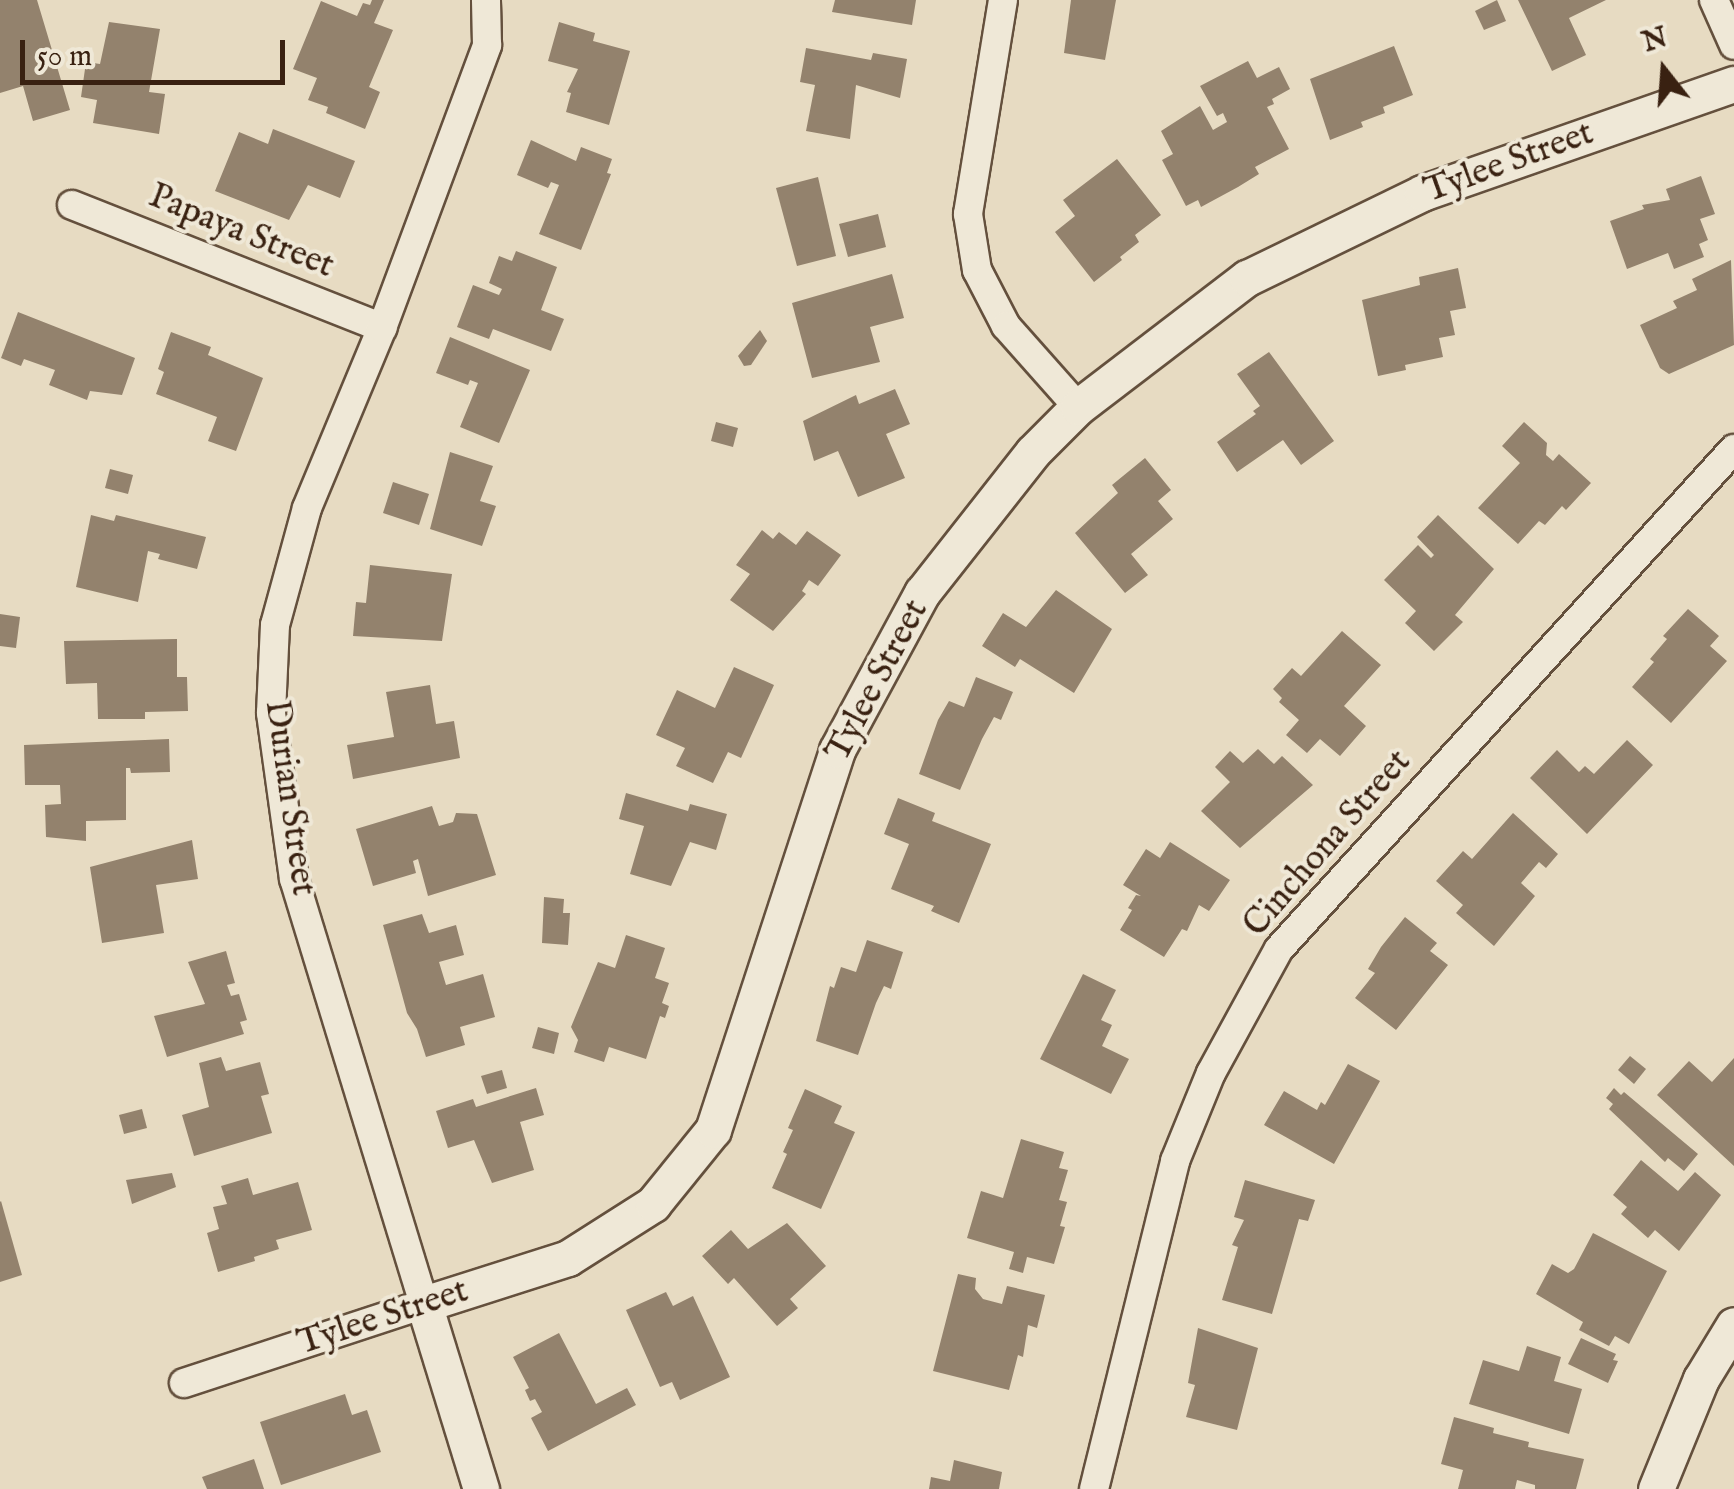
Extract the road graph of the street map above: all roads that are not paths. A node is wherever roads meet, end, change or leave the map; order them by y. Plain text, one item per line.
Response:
1 (486, 0) edge
2 (1003, 0) edge
3 (1714, 0) edge
4 (1734, 46) edge
5 (1734, 84) edge
6 (72, 205) dead end
7 (382, 328) junction
8 (1078, 407) junction
9 (1734, 449) edge
10 (424, 1304) junction
11 (1734, 1325) edge
12 (184, 1382) dead end
13 (481, 1489) edge
14 (1094, 1489) edge
15 (1656, 1489) edge

1 - 7 street, Durian Street
2 - 8 street
3 - 4 street
5 - 8 street, Tylee Street
6 - 7 street, Papaya Street
7 - 10 street, Durian Street
8 - 10 street, Tylee Street
9 - 14 street, Cinchona Street
10 - 12 street, Tylee Street
10 - 13 street, Durian Street
11 - 15 street

